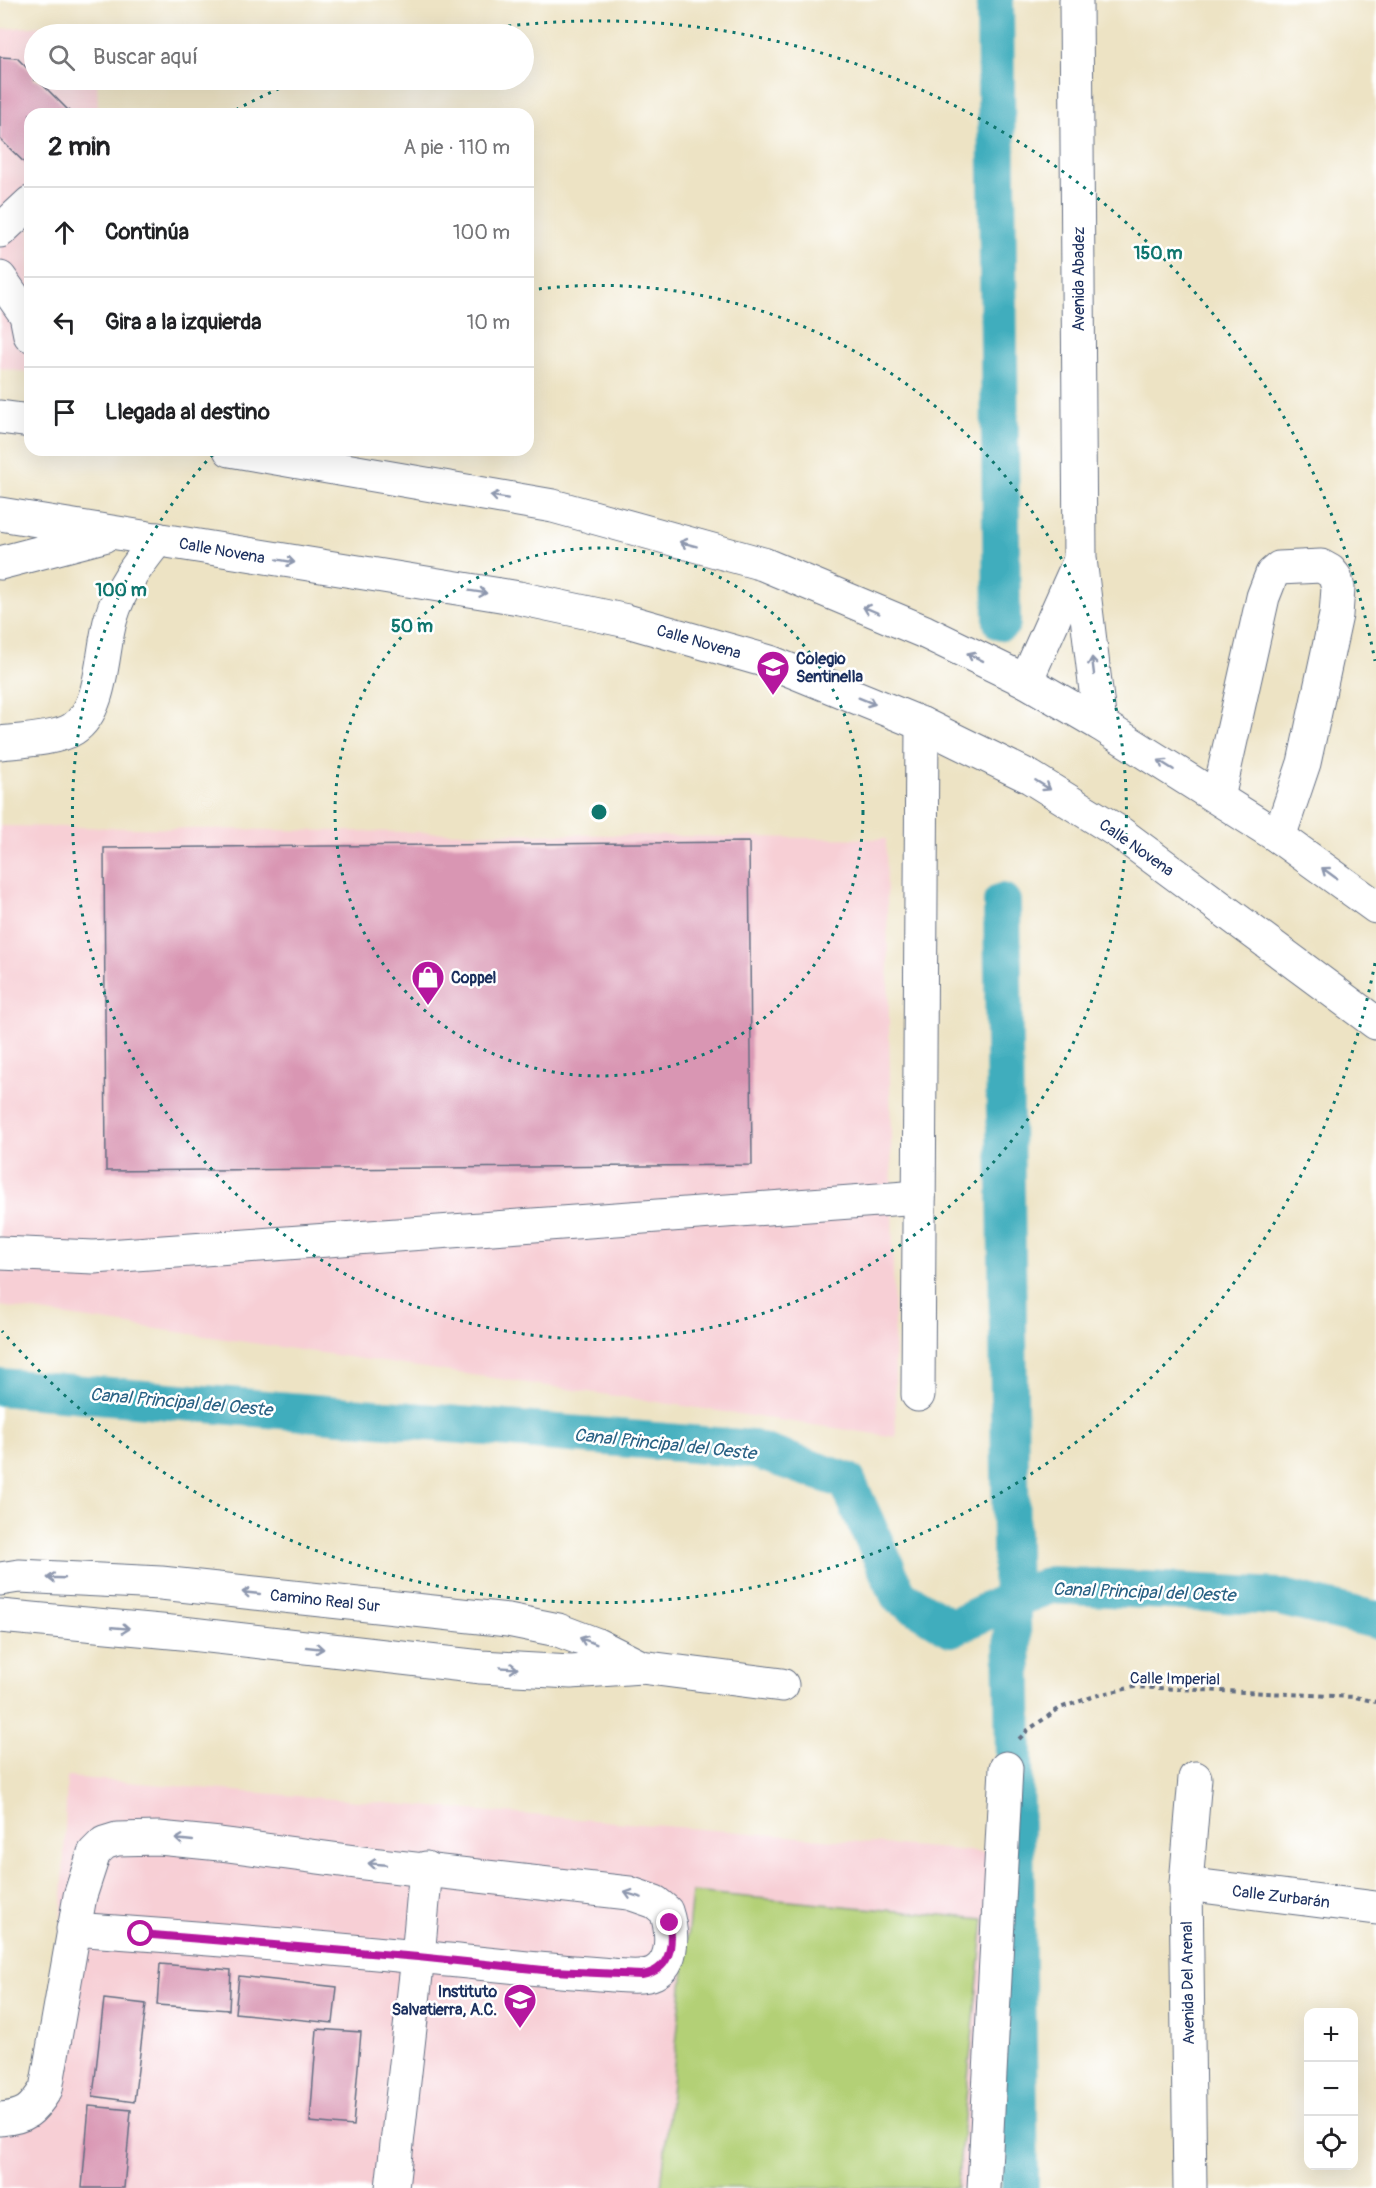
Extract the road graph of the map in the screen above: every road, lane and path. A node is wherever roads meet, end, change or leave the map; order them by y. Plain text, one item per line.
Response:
1 (1076, 0) edge
2 (24, 209) edge
3 (0, 231) edge
4 (0, 278) edge
5 (24, 312) edge
6 (0, 417) edge
7 (24, 420) edge
8 (264, 456) edge
9 (0, 514) edge
10 (116, 533) junction
11 (158, 539) junction
12 (1080, 559) junction
13 (0, 562) edge
14 (1026, 681) junction
15 (922, 724) junction
16 (1100, 724) junction
17 (0, 743) edge
18 (1218, 798) junction
19 (1279, 837) junction
20 (1376, 907) edge
21 (1376, 1023) edge
22 (919, 1197) junction
23 (0, 1253) edge
24 (918, 1395) dead end
25 (0, 1579) edge
26 (0, 1616) edge
27 (641, 1667) junction
28 (782, 1685) dead end
29 (1376, 1702) edge
30 (1006, 1768) joint
31 (1195, 1778) dead end
32 (426, 1868) junction
33 (1186, 1884) junction
34 (1376, 1908) edge
35 (73, 1929) junction
36 (418, 1957) junction
37 (0, 2119) edge
38 (392, 2188) edge
39 (984, 2188) edge
40 (1190, 2188) edge

1 - 12 street, Avenida Abadez
2 - 3 street
4 - 5 street
6 - 7 street
14 -> 8 street
9 - 10 street, Calle Novena
10 - 11 street, Calle Novena
10 - 13 street
11 -> 15 street, Calle Novena
11 - 17 street
12 - 14 street, Avenida Abadez
16 -> 12 street, Avenida Abadez
14 - 16 street
15 -> 21 street, Calle Novena
15 - 22 street
18 -> 16 street
18 - 19 street
18 - 19 street
20 -> 19 street
22 - 23 street
22 - 24 street
27 -> 25 street, Camino Real Sur
26 -> 27 street, Camino Real Sur
27 - 28 street, Camino Real Sur
29 - 30 path, Calle Imperial
30 - 39 street
31 - 33 street, Avenida Del Arenal
32 -> 35 street
32 - 36 street
36 -> 32 street
33 - 34 street, Calle Zurbarán
33 - 40 street, Avenida Del Arenal
35 - 36 street
35 - 37 street
36 - 38 street

